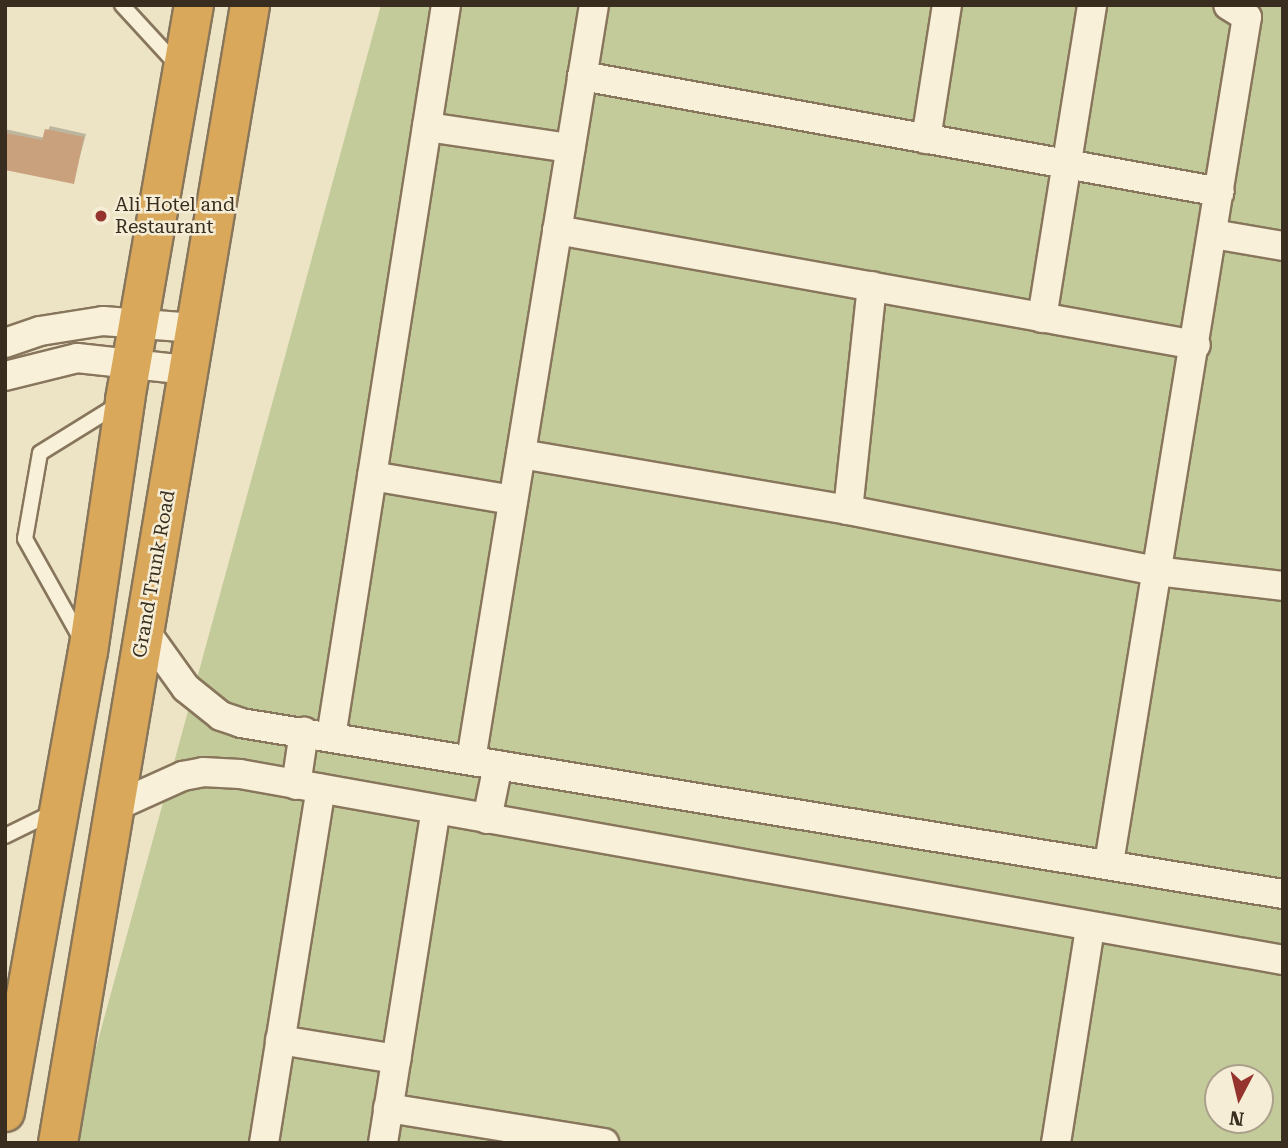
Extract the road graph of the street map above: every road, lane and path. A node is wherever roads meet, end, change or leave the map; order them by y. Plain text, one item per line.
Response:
1 (122, 5) edge
2 (194, 5) edge
3 (250, 5) edge
4 (446, 5) edge
5 (594, 5) edge
6 (947, 5) edge
7 (1092, 5) edge
8 (1228, 5) edge
9 (183, 72) junction
10 (582, 76) junction
11 (427, 127) junction
12 (926, 139) junction
13 (570, 148) junction
14 (1068, 166) junction
15 (1220, 192) junction
16 (557, 230) junction
17 (1213, 234) junction
18 (1283, 246) edge
19 (872, 286) junction
20 (1042, 317) junction
21 (140, 321) junction
22 (195, 328) junction
23 (5, 343) edge
24 (1196, 345) junction
25 (132, 361) junction
26 (188, 370) junction
27 (5, 376) edge
28 (125, 400) junction
29 (521, 454) junction
30 (372, 476) junction
31 (513, 500) junction
32 (848, 510) junction
33 (1156, 571) junction
34 (1283, 586) edge
35 (145, 631) junction
36 (88, 652) junction
37 (318, 735) junction
38 (484, 762) junction
39 (309, 787) junction
40 (114, 807) junction
41 (60, 809) junction
42 (436, 810) junction
43 (487, 819) junction
44 (5, 836) edge
45 (1109, 863) junction
46 (1283, 894) edge
47 (1090, 929) junction
48 (1283, 960) edge
49 (280, 1040) junction
50 (396, 1059) junction
51 (388, 1108) junction
52 (5, 1112) edge
53 (58, 1143) edge
54 (264, 1143) edge
55 (383, 1143) edge
56 (604, 1143) edge
57 (1056, 1143) edge

1 - 9 lane
2 - 9 highway
3 - 22 highway, Grand Trunk Road
4 - 11 street
5 - 10 street
6 - 12 street
7 - 14 street
8 - 15 street
9 - 21 highway
10 - 12 street
10 - 13 street
11 - 13 street
11 - 30 street
12 - 14 street
13 - 16 street
14 - 15 street
14 - 20 street
15 - 17 street
16 - 19 street
16 - 29 street
17 - 18 street
17 - 24 street
19 - 20 street
19 - 32 street
20 - 24 street
21 - 22 street
21 - 23 street
21 - 25 highway
22 - 26 highway, Grand Trunk Road
24 - 33 street
25 - 26 street
25 - 27 street
25 - 28 highway
26 - 35 highway, Grand Trunk Road
28 - 36 highway
28 - 36 lane
29 - 31 street
29 - 32 street
30 - 31 street
30 - 37 street
31 - 38 street
32 - 33 street
33 - 34 street
33 - 45 street
35 - 37 street
35 - 40 highway, Grand Trunk Road
36 - 41 highway
37 - 38 street
37 - 39 street
38 - 43 street
38 - 45 street
39 - 40 street
39 - 42 street
39 - 49 street
40 - 53 highway, Grand Trunk Road
41 - 44 lane
41 - 52 highway
42 - 43 street
42 - 50 street
43 - 47 street
45 - 46 street
47 - 48 street
47 - 57 street
49 - 50 street
49 - 54 street
50 - 51 street
51 - 55 street
51 - 56 street

